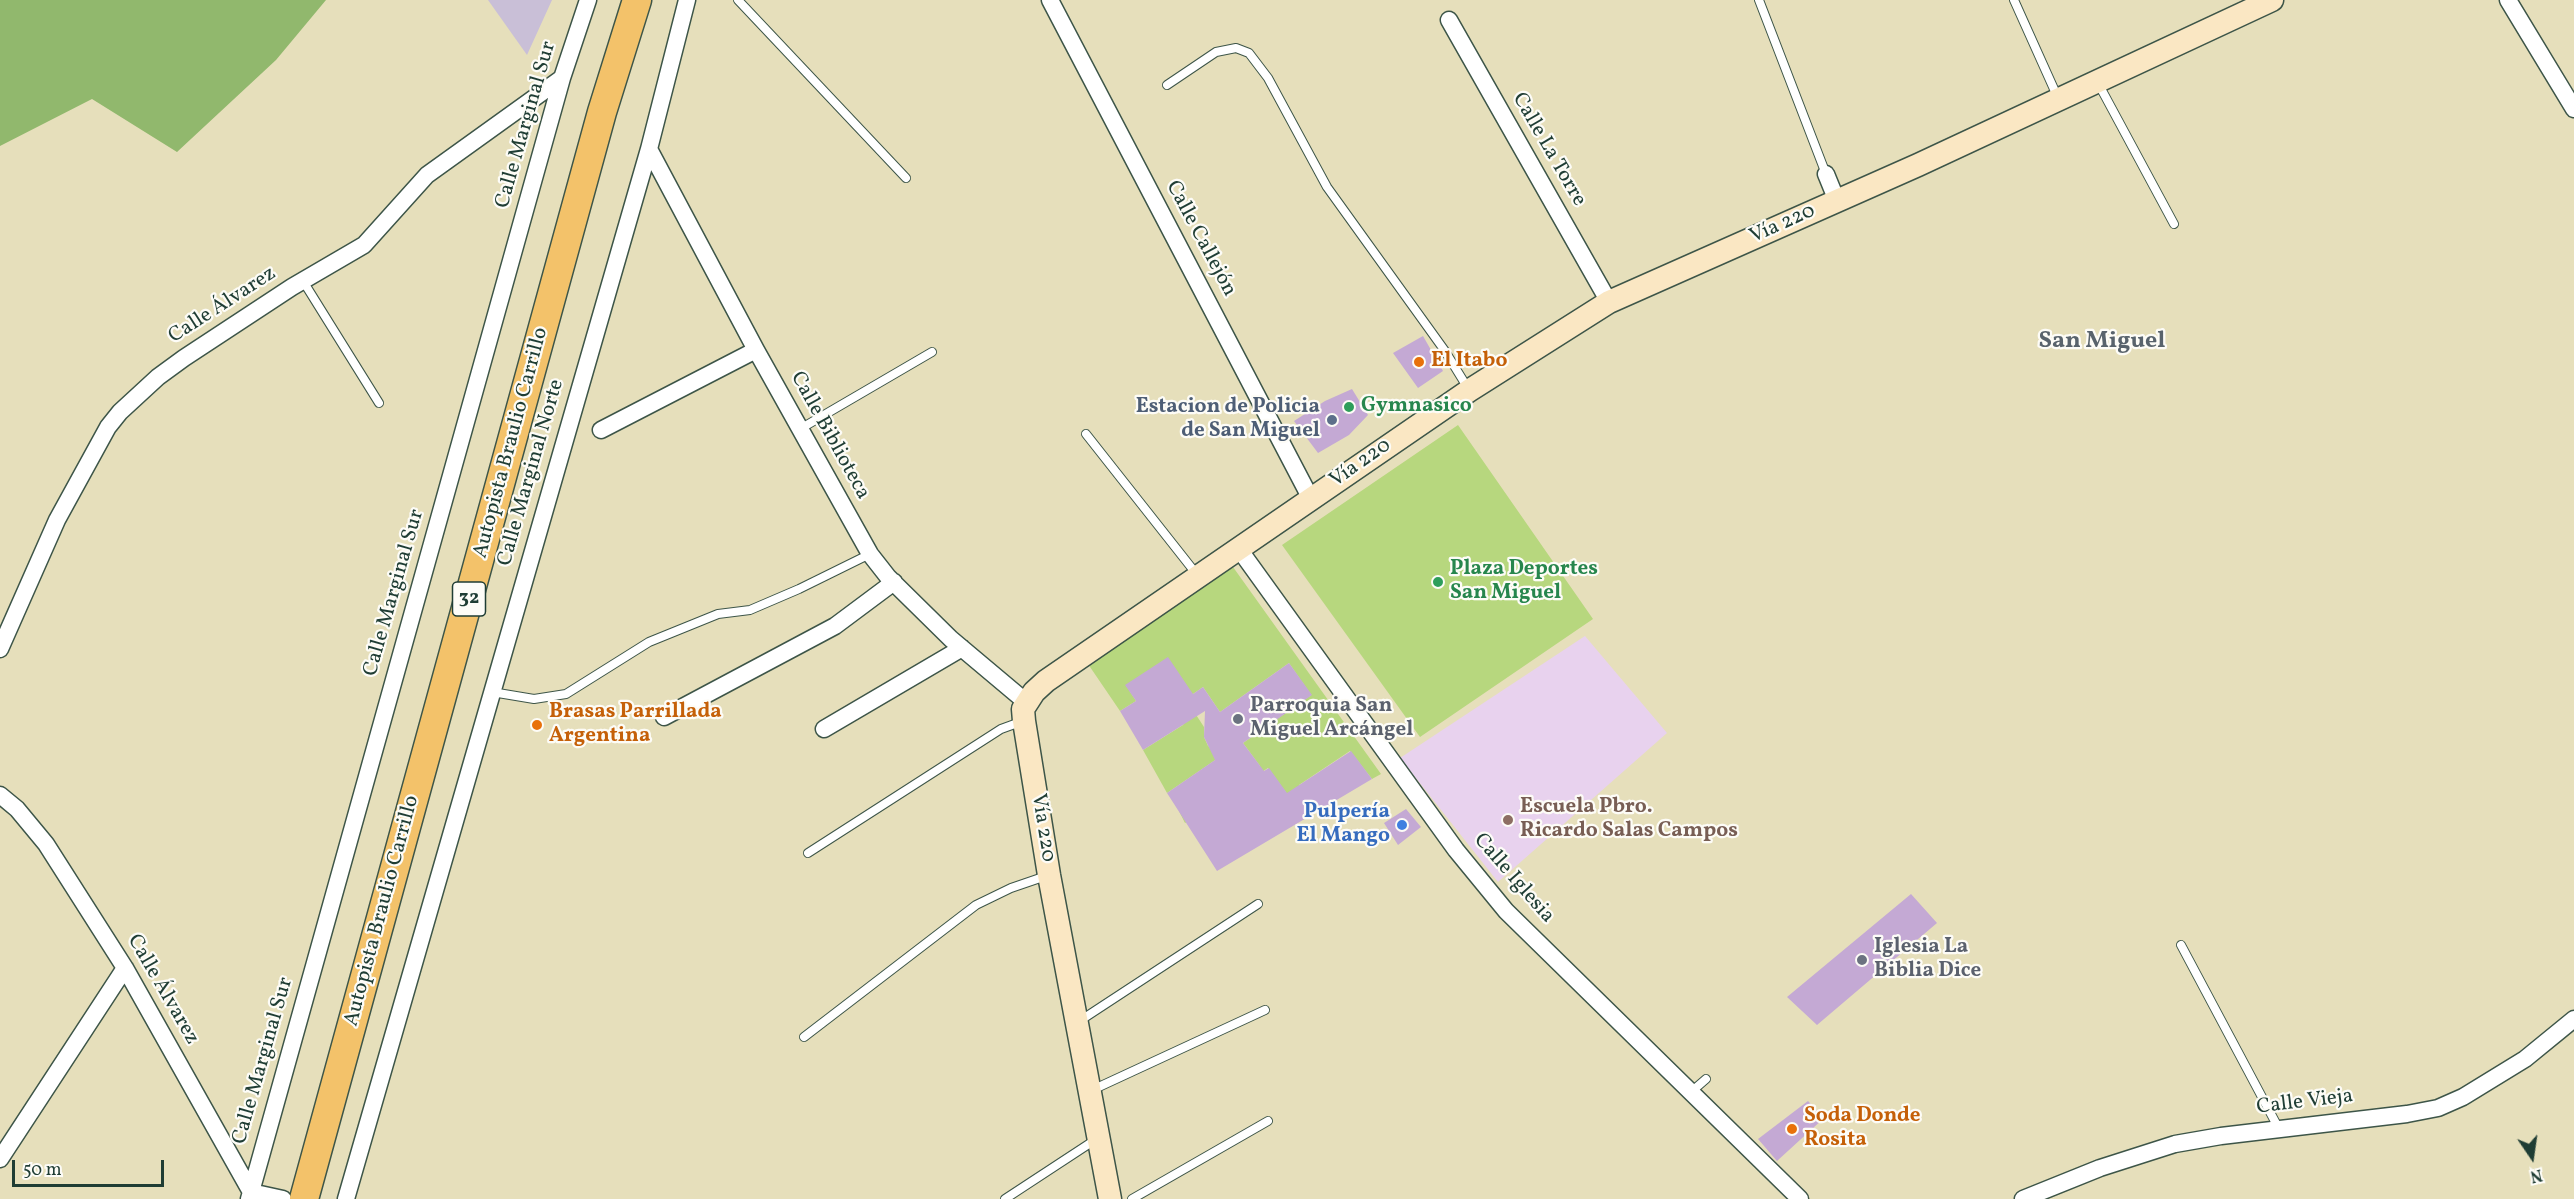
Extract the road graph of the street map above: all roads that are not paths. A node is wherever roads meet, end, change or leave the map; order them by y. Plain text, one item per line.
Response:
1 (588, 0) edge
2 (637, 0) edge
3 (687, 0) edge
4 (738, 0) edge
5 (1050, 0) edge
6 (1759, 0) edge
7 (2014, 0) edge
8 (2272, 0) edge
9 (2508, 0) edge
10 (1449, 20) dead end
11 (562, 78) junction
12 (2097, 80) junction
13 (1167, 85) dead end
14 (2058, 98) junction
15 (2574, 109) edge
16 (649, 149) junction
17 (1826, 174) joint
18 (906, 178) dead end
19 (1837, 201) junction
20 (2174, 224) dead end
21 (303, 281) junction
22 (1609, 302) junction
23 (756, 350) junction
24 (932, 352) dead end
25 (1470, 390) junction
26 (379, 402) dead end
27 (800, 429) junction
28 (601, 430) dead end
29 (1086, 434) dead end
30 (1311, 499) junction
31 (1239, 549) junction
32 (870, 554) junction
33 (1198, 577) junction
34 (894, 582) junction
35 (0, 648) edge
36 (962, 648) junction
37 (492, 692) junction
38 (1025, 712) junction
39 (664, 717) dead end
40 (824, 729) dead end
41 (0, 795) edge
42 (808, 853) dead end
43 (1049, 875) junction
44 (1258, 904) dead end
45 (2181, 945) dead end
46 (125, 968) junction
47 (1265, 1010) dead end
48 (2574, 1019) edge
49 (1077, 1023) junction
50 (804, 1037) dead end
51 (1706, 1079) dead end
52 (1090, 1091) junction
53 (1691, 1092) junction
54 (1268, 1121) dead end
55 (2279, 1129) junction
56 (1099, 1138) junction
57 (0, 1159) edge
58 (250, 1195) edge
59 (1106, 1197) edge
60 (283, 1199) edge
61 (304, 1199) edge
62 (346, 1199) edge
63 (1005, 1199) edge
64 (1132, 1199) edge
65 (1800, 1199) edge
66 (2023, 1199) edge

1 - 11 street, Calle Marginal Sur
2 - 61 highway, Autopista Braulio Carrillo / 32
3 - 16 street, Calle Marginal Norte
4 - 18 lane
5 - 30 street, Calle Callejón
6 - 17 lane
7 - 14 lane
8 - 12 main road, Vía 220
9 - 15 street
10 - 22 street, Calle La Torre
11 - 21 street, Calle Álvarez
11 - 58 street, Calle Marginal Sur
12 - 14 main road, Vía 220
12 - 20 lane
13 - 25 lane
14 - 19 main road, Vía 220
16 - 23 street, Calle Biblioteca
16 - 37 street, Calle Marginal Norte
17 - 19 street
19 - 22 main road, Vía 220
21 - 26 lane
21 - 35 street, Calle Álvarez
22 - 25 main road, Vía 220
23 - 27 street, Calle Biblioteca
23 - 28 street
24 - 27 lane
25 - 30 main road, Vía 220
27 - 32 street, Calle Biblioteca
29 - 33 lane
30 - 31 main road, Vía 220
31 - 33 main road, Vía 220
31 - 53 street, Calle Iglesia
32 - 34 street, Calle Biblioteca
32 - 37 lane
33 - 38 main road, Vía 220
34 - 36 street, Calle Biblioteca
34 - 39 street
36 - 38 street, Calle Biblioteca
36 - 40 street
37 - 62 street, Calle Marginal Norte
38 - 42 lane
38 - 43 main road, Vía 220
41 - 46 street, Calle Álvarez
43 - 49 main road, Vía 220
43 - 50 lane
44 - 49 lane
45 - 55 lane
46 - 57 street
46 - 58 street, Calle Álvarez
47 - 52 lane
48 - 55 street, Calle Vieja
49 - 52 main road, Vía 220
51 - 53 lane
52 - 56 main road, Vía 220
53 - 65 street, Calle Iglesia
54 - 64 lane
55 - 66 street, Calle Vieja
56 - 59 main road, Vía 220
56 - 63 lane
58 - 60 street

